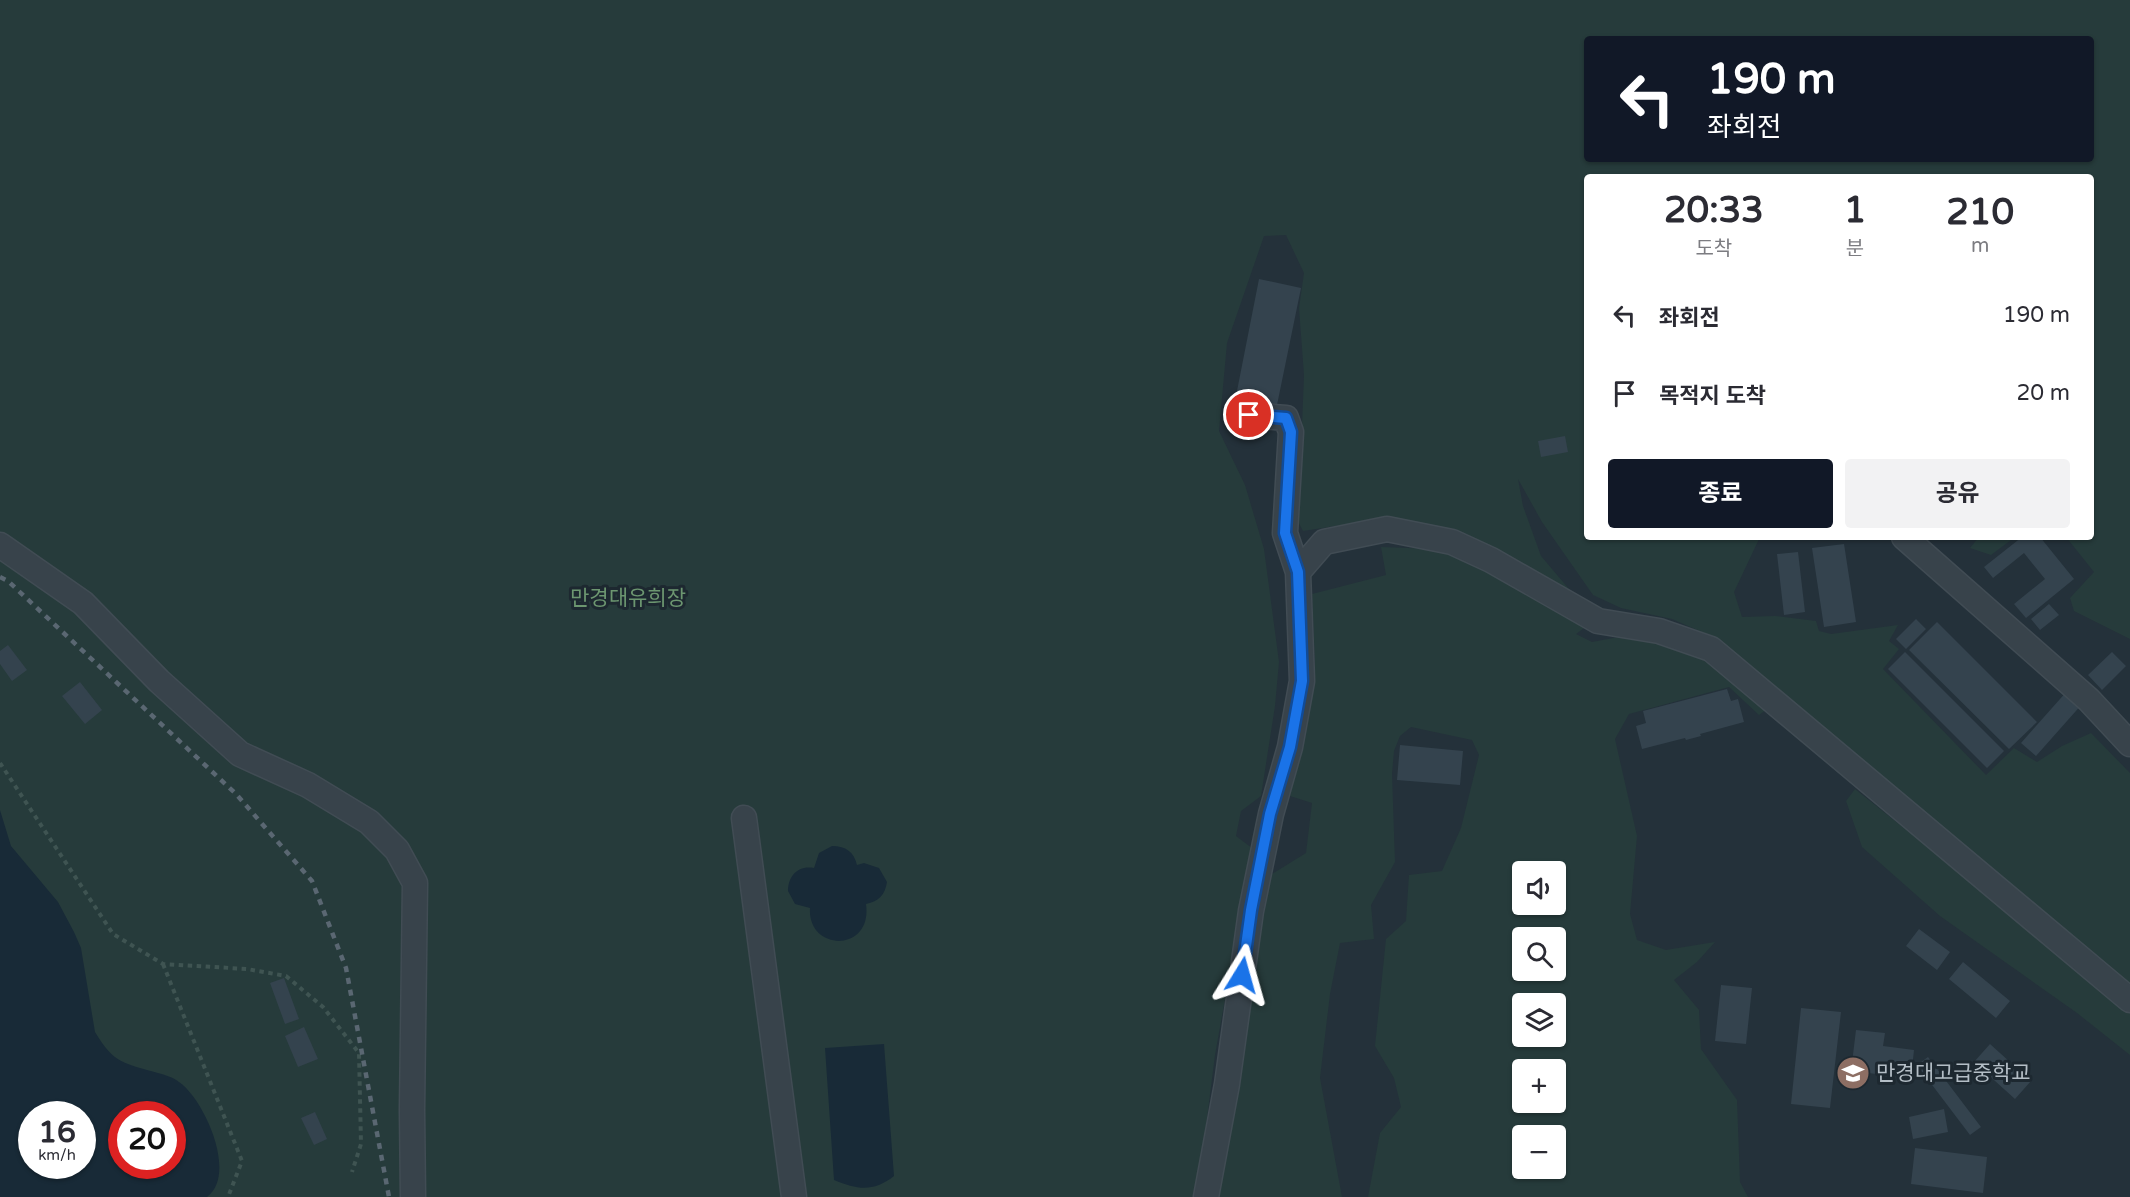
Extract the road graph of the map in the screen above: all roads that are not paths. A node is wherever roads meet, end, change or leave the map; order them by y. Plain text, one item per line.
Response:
1 (1249, 415) dead end
2 (1907, 540) edge
3 (0, 545) edge
4 (1298, 572) junction
5 (2130, 744) edge
6 (744, 818) dead end
7 (2130, 1000) edge
8 (413, 1197) edge
9 (794, 1197) edge
10 (1206, 1197) edge

1 - 4 street
2 - 5 street
3 - 8 street
4 - 7 street
4 - 10 street
6 - 9 street

